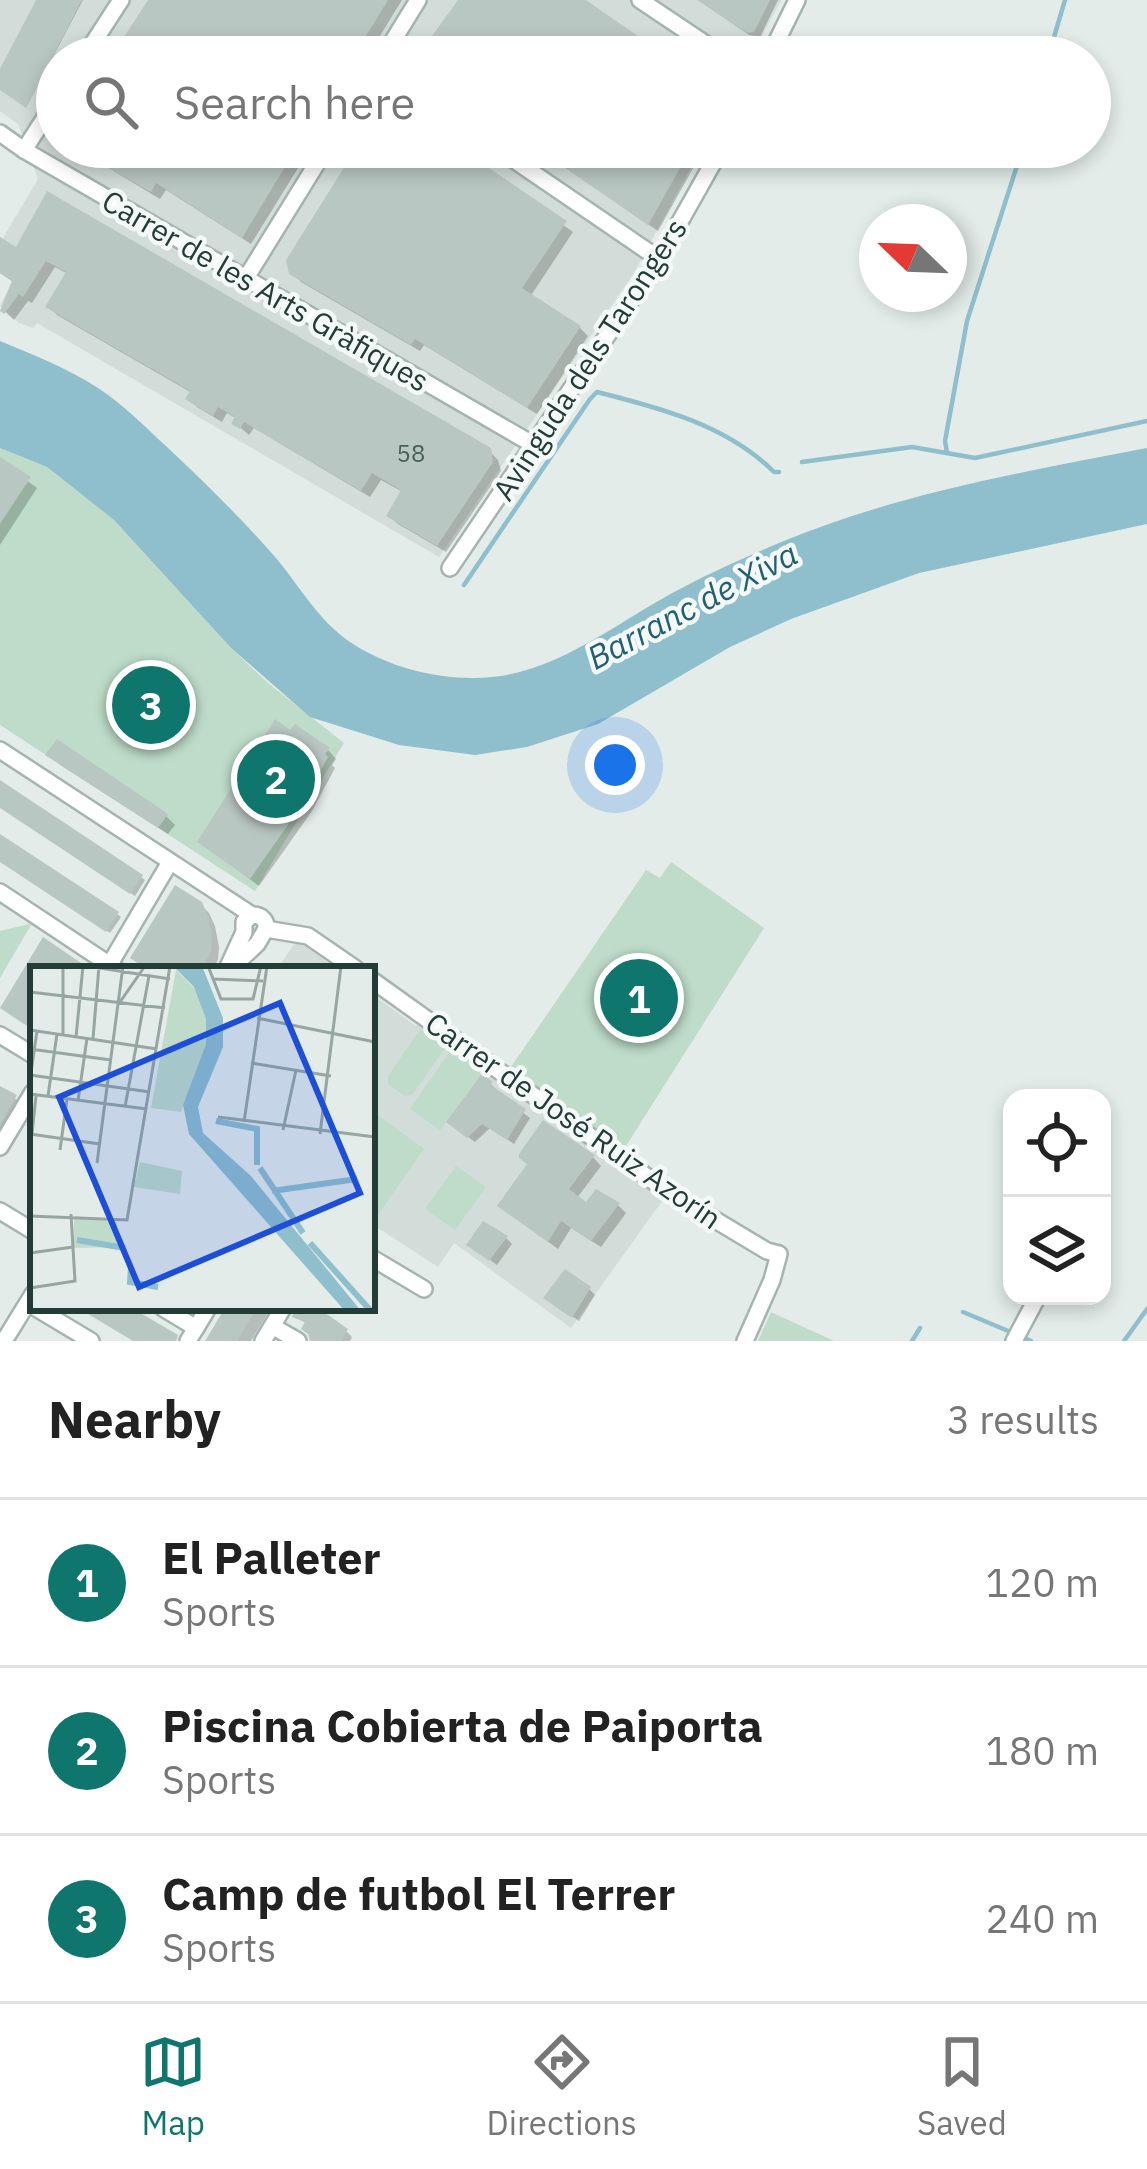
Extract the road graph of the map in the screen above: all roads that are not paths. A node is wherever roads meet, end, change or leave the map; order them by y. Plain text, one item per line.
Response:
1 (121, 0) edge
2 (418, 0) edge
3 (640, 0) edge
4 (797, 0) edge
5 (98, 36) edge
6 (396, 36) edge
7 (694, 36) edge
8 (779, 36) edge
9 (36, 131) edge
10 (0, 133) edge
11 (24, 150) junction
12 (36, 157) edge
13 (55, 168) edge
14 (314, 168) edge
15 (525, 168) edge
16 (710, 168) edge
17 (659, 260) junction
18 (246, 278) junction
19 (533, 445) junction
20 (450, 568) dead end
21 (0, 750) edge
22 (170, 862) junction
23 (0, 892) edge
24 (252, 915) junction
25 (244, 932) junction
26 (265, 932) junction
27 (110, 966) edge
28 (112, 966) edge
29 (230, 966) edge
30 (232, 966) edge
31 (352, 966) edge
32 (375, 982) edge
33 (0, 1035) edge
34 (30, 1053) edge
35 (30, 1098) edge
36 (0, 1147) edge
37 (0, 1211) edge
38 (30, 1229) edge
39 (375, 1260) edge
40 (424, 1289) dead end
41 (1033, 1305) edge
42 (30, 1306) edge
43 (43, 1311) edge
44 (166, 1311) edge
45 (267, 1333) edge
46 (192, 1335) edge
47 (82, 1339) edge
48 (4, 1341) edge
49 (298, 1341) edge
50 (745, 1341) edge
51 (1014, 1341) edge

1 - 5 street
2 - 6 street
3 - 7 street
4 - 8 street
9 - 11 street
10 - 11 street, Carrer de les Arts Gràfiques
11 - 12 street, Carrer de les Arts Gràfiques
13 - 18 street, Carrer de les Arts Gràfiques
14 - 18 street
15 - 17 street
16 - 17 street, Avinguda dels Tarongers
17 - 19 street, Avinguda dels Tarongers
18 - 19 street, Carrer de les Arts Gràfiques
19 - 20 street, Avinguda dels Tarongers
21 - 22 street
22 - 24 street
22 - 28 street
23 - 27 street
24 - 25 street
24 - 26 street
25 - 26 street
25 - 29 street
26 - 30 street
26 - 31 street
32 - 50 street, Carrer de José Ruiz Azorín
33 - 34 street
35 - 36 street
37 - 38 street
39 - 40 street
41 - 51 street
42 - 48 street
43 - 47 street
44 - 46 street
45 - 49 street

